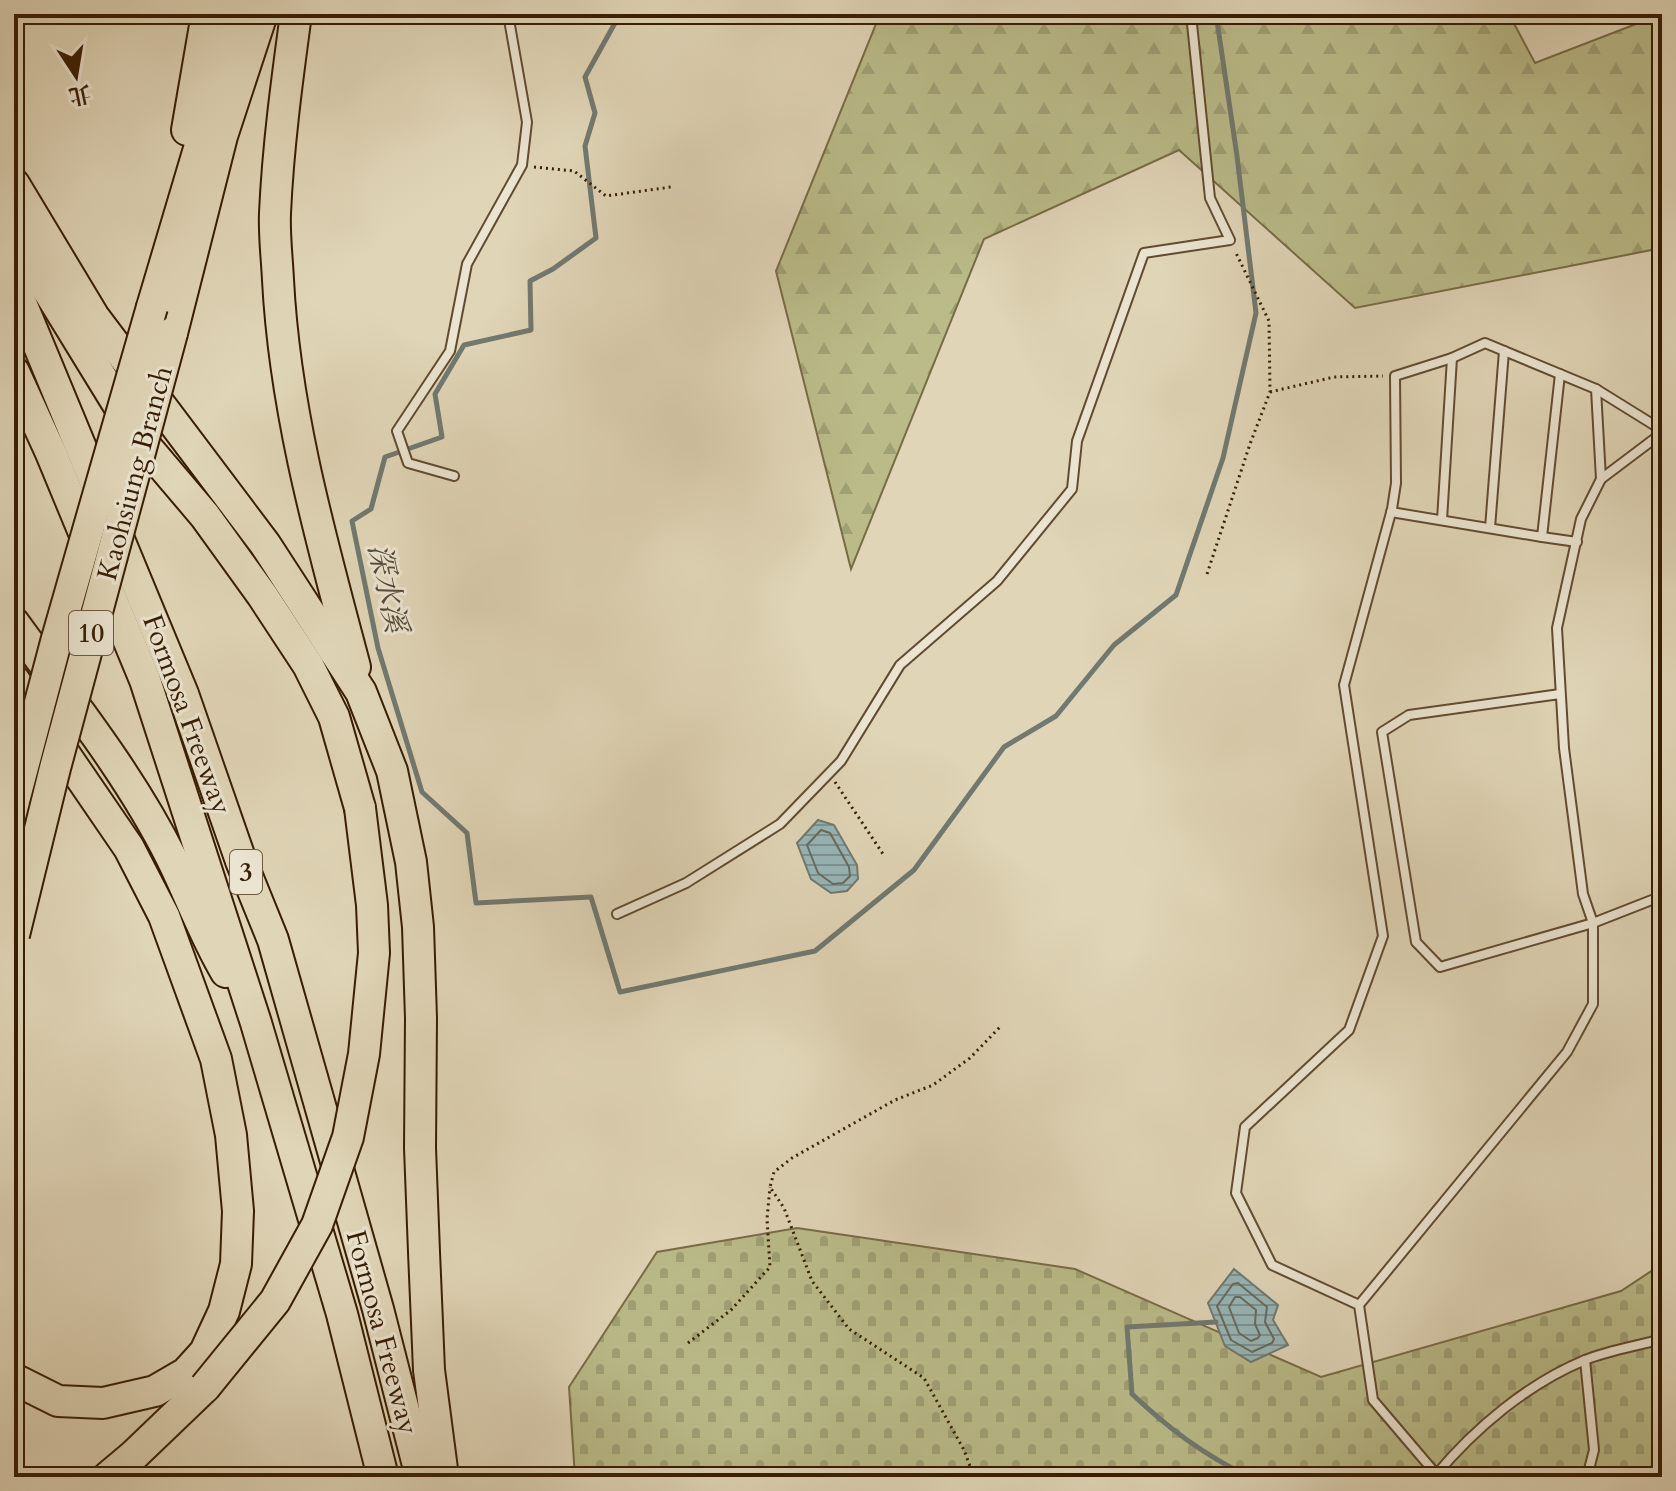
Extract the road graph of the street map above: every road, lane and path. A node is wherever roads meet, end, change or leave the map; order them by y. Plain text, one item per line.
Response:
1 (207, 14) edge
2 (239, 14) edge
3 (262, 14) edge
4 (296, 14) edge
5 (508, 14) edge
6 (1191, 14) edge
7 (522, 165) junction
8 (14, 184) edge
9 (671, 187) dead end
10 (14, 235) edge
11 (1230, 240) junction
12 (161, 277) junction
13 (14, 286) edge
14 (1504, 351) junction
15 (1452, 358) junction
16 (14, 372) edge
17 (1560, 374) junction
18 (1395, 376) junction
19 (1596, 389) junction
20 (1270, 392) junction
21 (1662, 432) edge
22 (454, 476) dead end
23 (1601, 479) junction
24 (1391, 512) junction
25 (1442, 520) junction
26 (1490, 528) junction
27 (1542, 537) junction
28 (1577, 542) junction
29 (1207, 574) dead end
30 (14, 623) edge
31 (14, 680) edge
32 (361, 692) junction
33 (1560, 694) junction
34 (830, 772) junction
35 (14, 801) edge
36 (883, 854) dead end
37 (1662, 896) edge
38 (617, 914) dead end
39 (1593, 923) junction
40 (14, 935) edge
41 (256, 1023) junction
42 (1000, 1027) dead end
43 (770, 1187) junction
44 (1359, 1305) junction
45 (1662, 1339) edge
46 (688, 1343) dead end
47 (1585, 1360) junction
48 (14, 1379) edge
49 (1435, 1476) edge
50 (108, 1477) edge
51 (383, 1477) edge
52 (421, 1477) edge
53 (443, 1477) edge
54 (974, 1477) edge
55 (1587, 1477) edge

1 - 12 highway
2 - 12 highway, Kaohsiung Branch / 10
3 - 40 highway, Kaohsiung Branch / 10, bridge
4 - 32 highway
5 - 7 lane
6 - 11 lane
7 - 9 path
7 - 22 lane
8 - 32 highway
10 - 50 highway, bridge
11 - 20 path
11 - 34 lane
12 - 35 highway, Kaohsiung Branch / 10, bridge
13 - 52 highway, Formosa Freeway / 3
14 - 15 lane
14 - 17 lane
14 - 26 lane
15 - 18 lane
15 - 25 lane
16 - 41 highway, Formosa Freeway / 3
17 - 19 lane
17 - 27 lane
18 - 20 path
18 - 24 lane
19 - 21 lane
19 - 23 lane
20 - 29 path
21 - 23 lane
23 - 28 lane
24 - 25 lane
24 - 44 lane
25 - 26 lane
26 - 27 lane
27 - 28 lane
28 - 33 lane
30 - 41 highway
31 - 48 highway
32 - 53 highway
33 - 39 lane
33 - 39 lane
34 - 36 path
34 - 38 lane
37 - 39 lane
39 - 44 lane
41 - 51 highway, Formosa Freeway / 3
42 - 43 path
43 - 46 path
43 - 54 path
44 - 49 lane
45 - 47 lane
47 - 49 lane
47 - 55 lane

